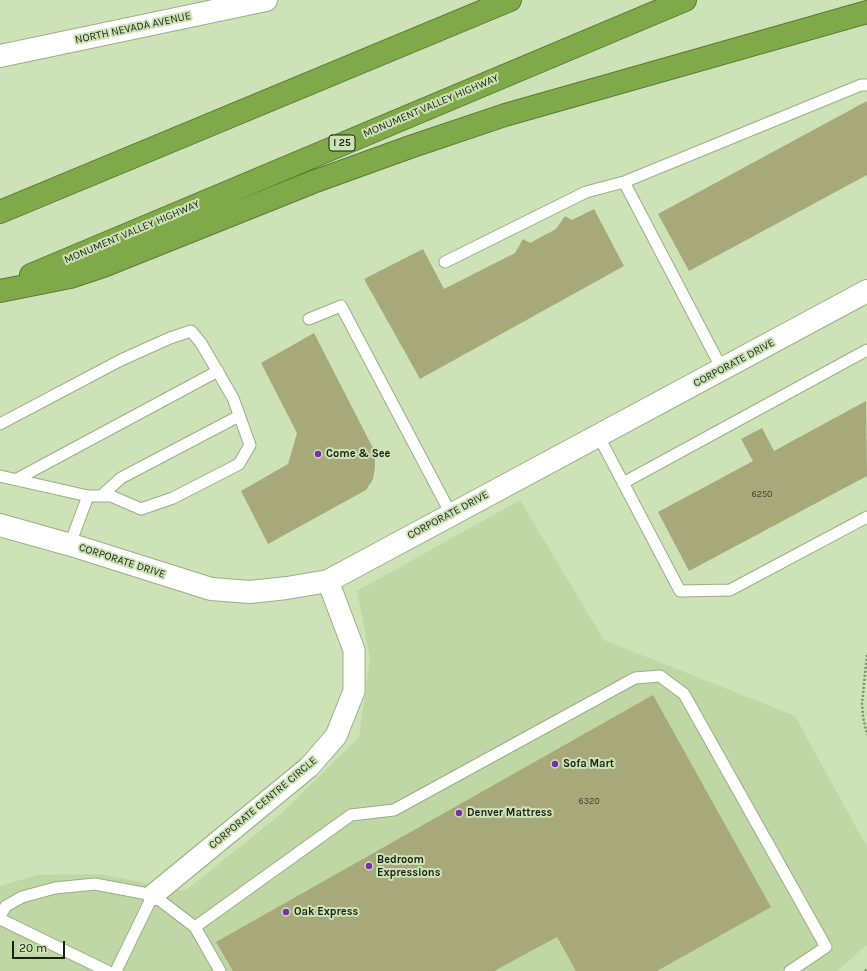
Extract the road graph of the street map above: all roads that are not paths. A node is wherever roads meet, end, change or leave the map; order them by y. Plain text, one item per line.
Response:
1 (266, 0) edge
2 (510, 0) edge
3 (685, 0) edge
4 (867, 12) edge
5 (0, 56) edge
6 (867, 84) edge
7 (624, 182) junction
8 (0, 212) edge
9 (445, 262) dead end
10 (0, 289) edge
11 (863, 296) edge
12 (309, 319) dead end
13 (867, 350) edge
14 (722, 369) junction
15 (218, 371) junction
16 (239, 416) junction
17 (0, 424) edge
18 (598, 435) junction
19 (0, 476) edge
20 (17, 480) junction
21 (623, 483) junction
22 (88, 496) junction
23 (101, 496) junction
24 (451, 514) junction
25 (867, 518) edge
26 (0, 525) edge
27 (70, 544) junction
28 (328, 581) junction
29 (153, 894) junction
30 (0, 916) edge
31 (0, 919) edge
32 (195, 928) junction
33 (107, 971) edge
34 (116, 971) edge
35 (220, 971) edge
36 (790, 971) edge

1 - 5 street, NORTH NEVADA AVENUE
2 - 8 highway
3 - 10 highway, MONUMENT VALLEY HIGHWAY / I 25
4 - 10 highway
6 - 7 lane
7 - 9 lane
7 - 14 lane
11 - 14 street, CORPORATE DRIVE
12 - 24 lane
13 - 21 lane
14 - 18 street, CORPORATE DRIVE
15 - 16 lane
15 - 17 lane
15 - 20 lane
16 - 23 lane
16 - 23 lane
18 - 21 lane
18 - 24 street, CORPORATE DRIVE
19 - 20 lane
20 - 22 lane
21 - 25 lane
22 - 23 lane
22 - 27 lane
24 - 28 street, CORPORATE DRIVE
26 - 27 street, CORPORATE DRIVE
27 - 28 street, CORPORATE DRIVE
28 - 29 street, CORPORATE CENTRE CIRCLE
29 - 30 lane
29 - 32 lane
29 - 34 lane
31 - 33 lane
32 - 35 lane
32 - 36 lane

